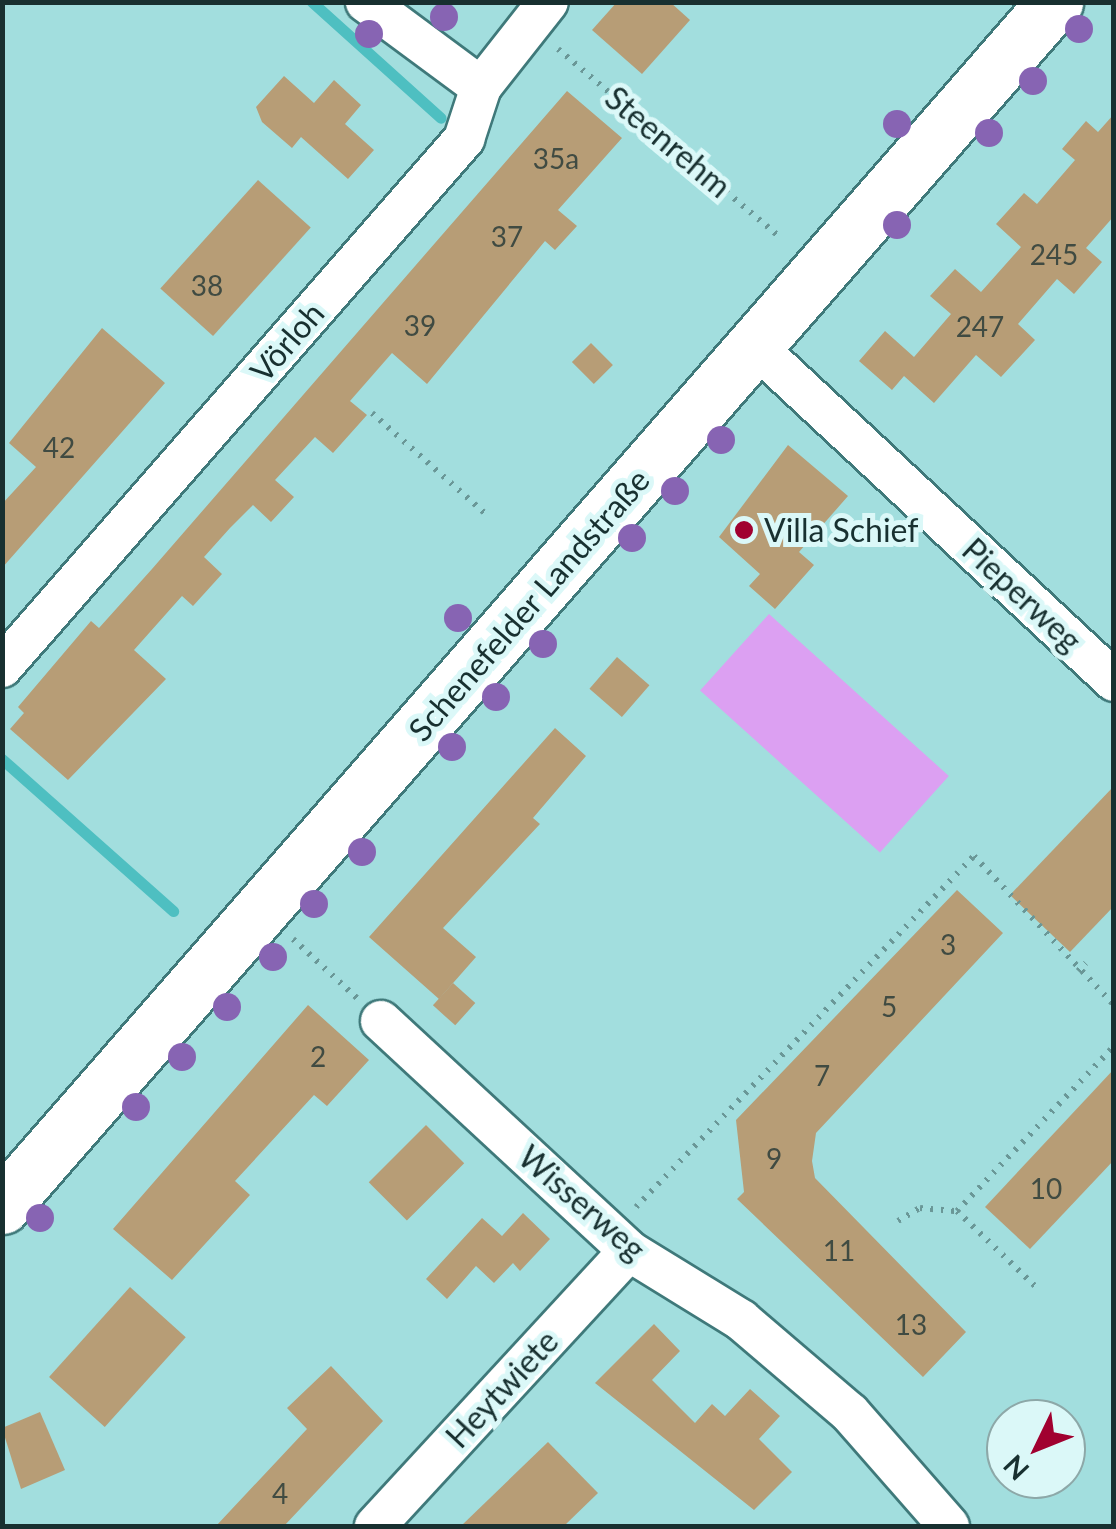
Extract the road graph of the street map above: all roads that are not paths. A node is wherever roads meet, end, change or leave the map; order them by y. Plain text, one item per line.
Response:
1 (366, 2) edge
2 (548, 2) edge
3 (1056, 2) edge
4 (482, 88) junction
5 (755, 346) junction
6 (2, 668) edge
7 (1114, 681) edge
8 (382, 1021) road end
9 (2, 1206) edge
10 (620, 1242) junction
11 (376, 1526) edge
12 (949, 1526) edge

1 - 4 street
2 - 4 street, Vörloh
3 - 5 main road, Schenefelder Landstraße
4 - 6 street, Vörloh
5 - 7 street, Pieperweg
5 - 9 main road, Schenefelder Landstraße
8 - 10 street, Wisserweg
10 - 11 street, Heytwiete
10 - 12 street, Wisserweg

